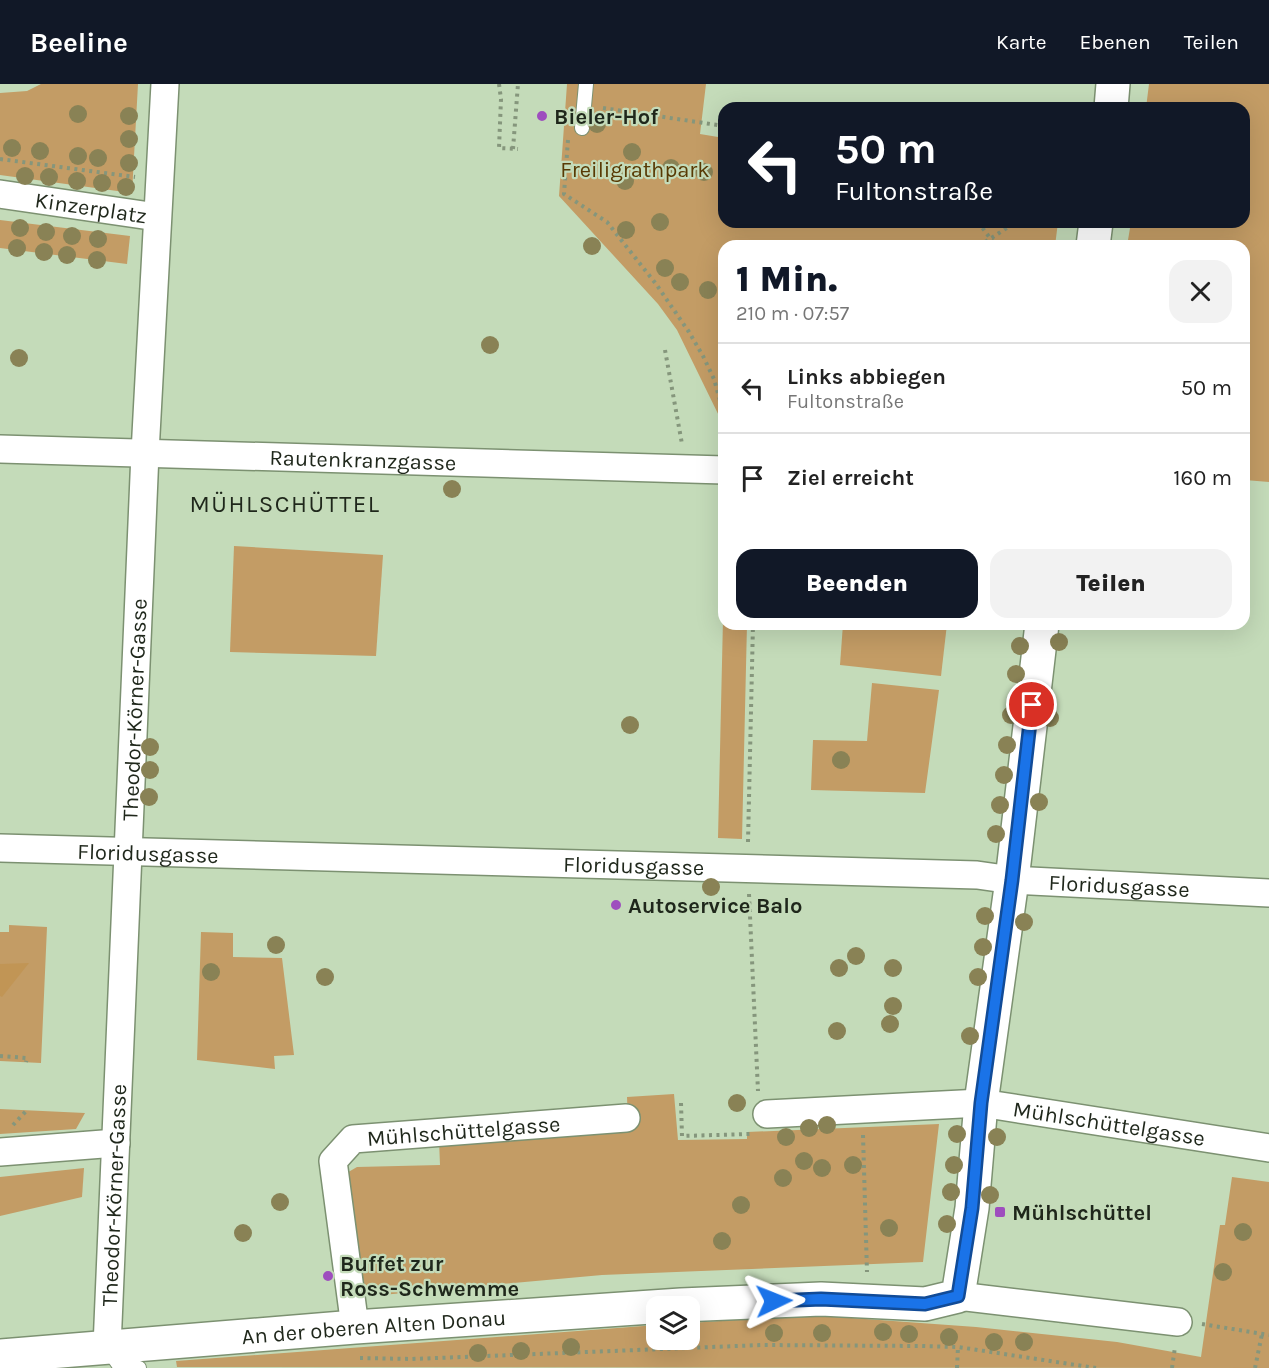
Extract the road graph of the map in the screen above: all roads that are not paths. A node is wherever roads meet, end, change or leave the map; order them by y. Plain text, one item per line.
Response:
1 (165, 84) edge
2 (586, 84) edge
3 (1113, 84) edge
4 (1112, 102) edge
5 (582, 128) road end
6 (0, 194) edge
7 (157, 217) junction
8 (0, 449) edge
9 (145, 453) junction
10 (718, 470) edge
11 (1041, 630) edge
12 (0, 848) edge
13 (127, 853) junction
14 (1012, 880) junction
15 (1269, 893) edge
16 (981, 1103) junction
17 (764, 1115) road end
18 (626, 1118) dead end
19 (116, 1143) junction
20 (1269, 1148) edge
21 (0, 1152) edge
22 (958, 1296) junction
23 (1178, 1322) road end
24 (354, 1343) junction
25 (107, 1347) junction
26 (0, 1356) edge
27 (140, 1368) edge

1 - 7 street, Kinzerplatz
2 - 5 lane
3 - 4 street
6 - 7 street, Kinzerplatz
7 - 9 street, Theodor-Körner-Gasse
8 - 9 street, Rautenkranzgasse
9 - 10 street, Rautenkranzgasse
9 - 13 street, Theodor-Körner-Gasse
11 - 14 street
12 - 13 street, Floridusgasse
13 - 14 street, Floridusgasse
13 - 19 street, Theodor-Körner-Gasse
14 - 15 street, Floridusgasse
14 - 16 street
16 - 17 street, Mühlschüttelgasse
16 - 20 street, Mühlschüttelgasse
16 - 22 street
18 - 24 street, Mühlschüttelgasse
19 - 21 street
19 - 25 street, Theodor-Körner-Gasse
22 - 23 street, An der oberen Alten Donau
22 - 24 street, An der oberen Alten Donau
24 - 25 street, An der oberen Alten Donau
25 - 26 street, An der oberen Alten Donau
25 - 27 lane

